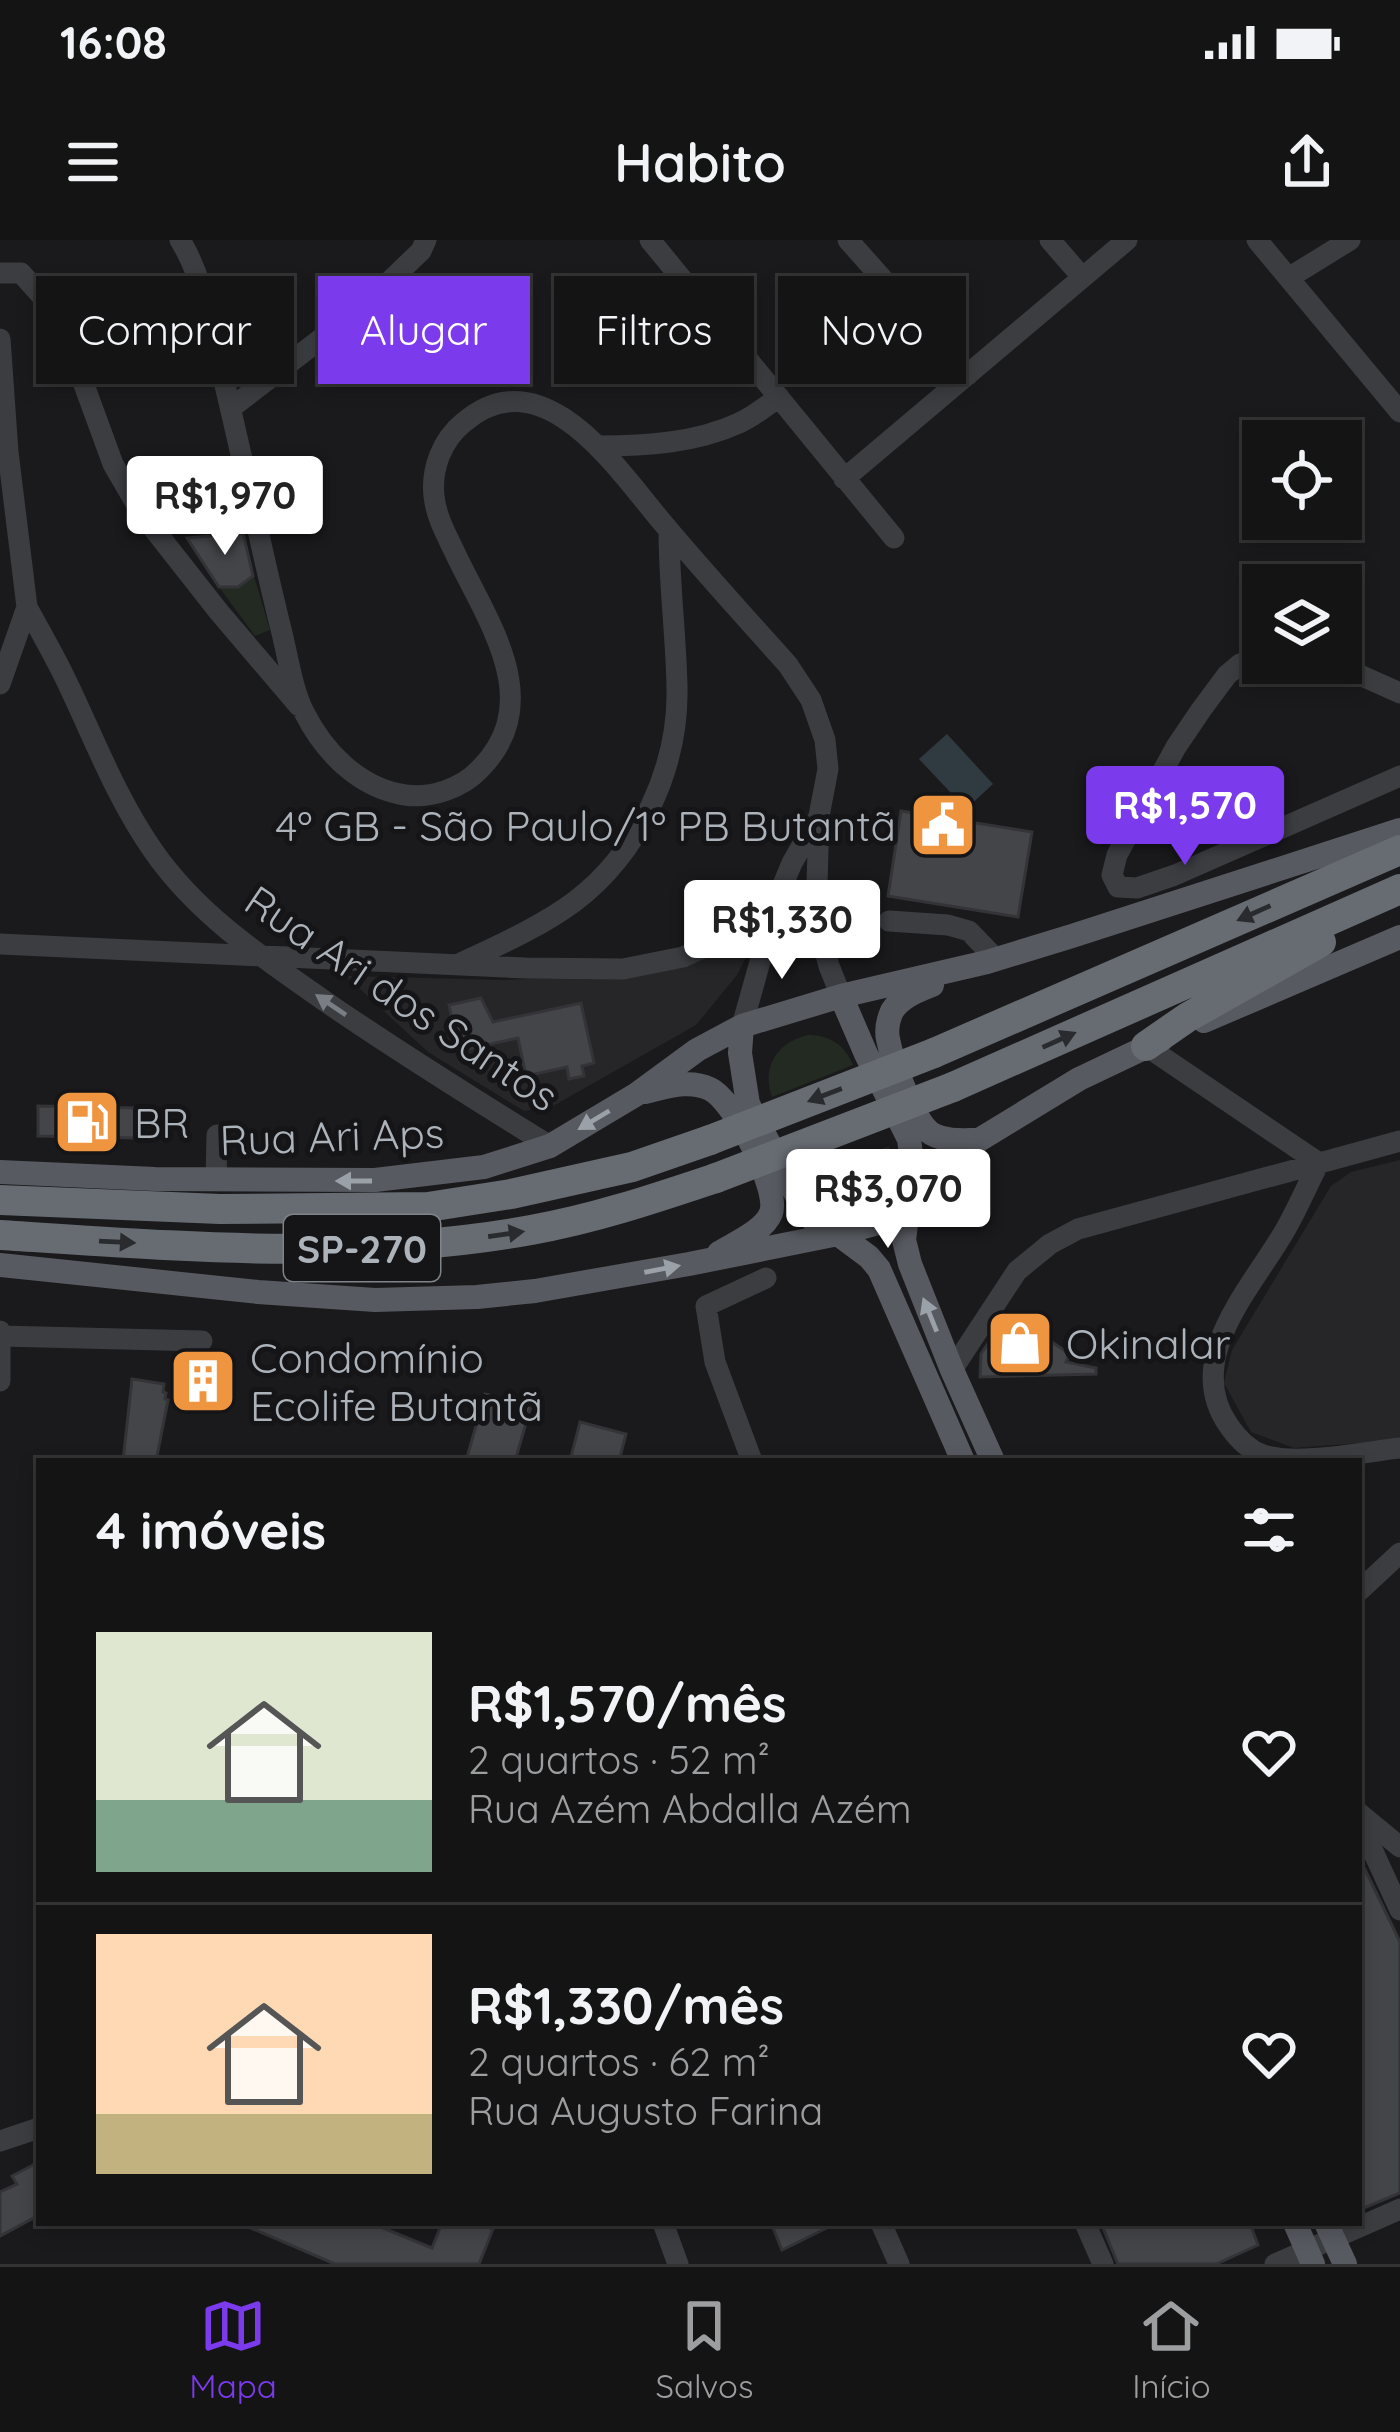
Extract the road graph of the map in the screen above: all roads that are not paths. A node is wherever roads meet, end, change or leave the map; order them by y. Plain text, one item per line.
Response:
1 (180, 240) edge
2 (426, 240) edge
3 (650, 240) edge
4 (848, 240) edge
5 (1050, 240) edge
6 (1127, 240) edge
7 (1257, 240) edge
8 (1350, 240) edge
9 (0, 273) edge
10 (1082, 277) junction
11 (1290, 278) junction
12 (0, 339) edge
13 (968, 375) junction
14 (779, 397) junction
15 (230, 407) junction
16 (1399, 408) edge
17 (598, 446) junction
18 (844, 478) junction
19 (670, 531) junction
20 (893, 538) dead end
21 (27, 607) junction
22 (1242, 663) edge
23 (1362, 676) edge
24 (0, 684) edge
25 (1400, 694) edge
26 (303, 711) junction
27 (1400, 776) edge
28 (819, 816) junction
29 (1400, 830) edge
30 (1400, 850) edge
31 (1400, 890) edge
32 (779, 894) junction
33 (889, 921) dead end
34 (1400, 937) edge
35 (0, 944) edge
36 (258, 956) junction
37 (991, 960) junction
38 (455, 965) junction
39 (841, 996) junction
40 (742, 1026) junction
41 (1146, 1046) junction
42 (637, 1094) junction
43 (217, 1136) dead end
44 (979, 1140) junction
45 (1400, 1141) edge
46 (550, 1145) junction
47 (1318, 1163) junction
48 (0, 1172) edge
49 (216, 1180) junction
50 (0, 1199) edge
51 (908, 1208) junction
52 (838, 1234) junction
53 (0, 1235) edge
54 (706, 1261) junction
55 (0, 1265) edge
56 (766, 1278) dead end
57 (0, 1333) edge
58 (202, 1341) dead end
59 (952, 1370) junction
60 (0, 1382) edge
61 (1400, 1448) edge
62 (751, 1458) edge
63 (962, 1458) edge
64 (992, 1458) edge
65 (1285, 1458) edge
66 (1303, 1458) edge
67 (1400, 1553) edge
68 (1362, 1588) edge
69 (1362, 1819) edge
70 (1362, 1824) edge
71 (1400, 1847) edge
72 (1400, 1910) edge
73 (36, 2129) edge
74 (0, 2141) edge
75 (1400, 2209) edge
76 (1362, 2220) edge
77 (664, 2226) edge
78 (882, 2226) edge
79 (1086, 2226) edge
80 (1296, 2226) edge
81 (1330, 2230) edge
82 (1310, 2257) edge
83 (674, 2262) edge
84 (899, 2264) edge
85 (1103, 2264) edge
86 (1275, 2264) edge
87 (1345, 2264) edge

1 - 15 street
2 - 15 street
3 - 14 street
4 - 13 street
5 - 10 street
6 - 10 street
7 - 11 street
8 - 11 street
9 - 26 street
10 - 13 street
11 - 16 street
12 - 21 street
13 - 18 street
14 - 17 street
14 - 18 street
15 - 26 street
17 - 19 street
17 - 26 street
18 - 20 street
19 - 28 street
19 - 38 street
21 - 24 street
21 - 36 street, Rua Ari dos Santos
22 - 27 street
23 - 25 street
28 - 32 street
28 - 39 street
29 - 37 main road
30 -> 50 highway, SP-270, bridge
31 - 41 highway
53 -> 31 highway, SP-270, bridge
32 - 38 street
32 - 40 street
33 - 37 street
34 - 41 main road
35 - 36 street
36 - 38 street
46 -> 36 street, Rua Ari dos Santos
37 - 39 main road, Rua Ari Aps
37 - 44 main road
39 - 40 main road, Rua Ari Aps
39 - 51 main road
40 - 42 main road, Rua Ari Aps
40 - 52 main road
41 - 44 main road
41 - 47 street
42 -> 46 main road, Rua Ari Aps
42 - 54 main road
43 - 49 street
44 - 51 main road
45 - 47 street
46 -> 49 main road, Rua Ari Aps
47 - 59 street
47 - 65 street
48 - 49 main road, Rua Ari Aps
51 - 52 main road
59 -> 51 main road
52 - 54 main road
52 - 63 main road
55 -> 54 main road
56 - 62 street
57 - 58 street
57 - 60 street
59 - 64 main road
61 - 66 street
67 - 68 street
69 - 71 street
70 - 72 street
73 - 74 street
75 - 76 street
77 - 83 street
78 - 84 street
79 - 85 street
80 - 82 main road
81 - 82 street
81 - 87 main road
82 - 86 street

